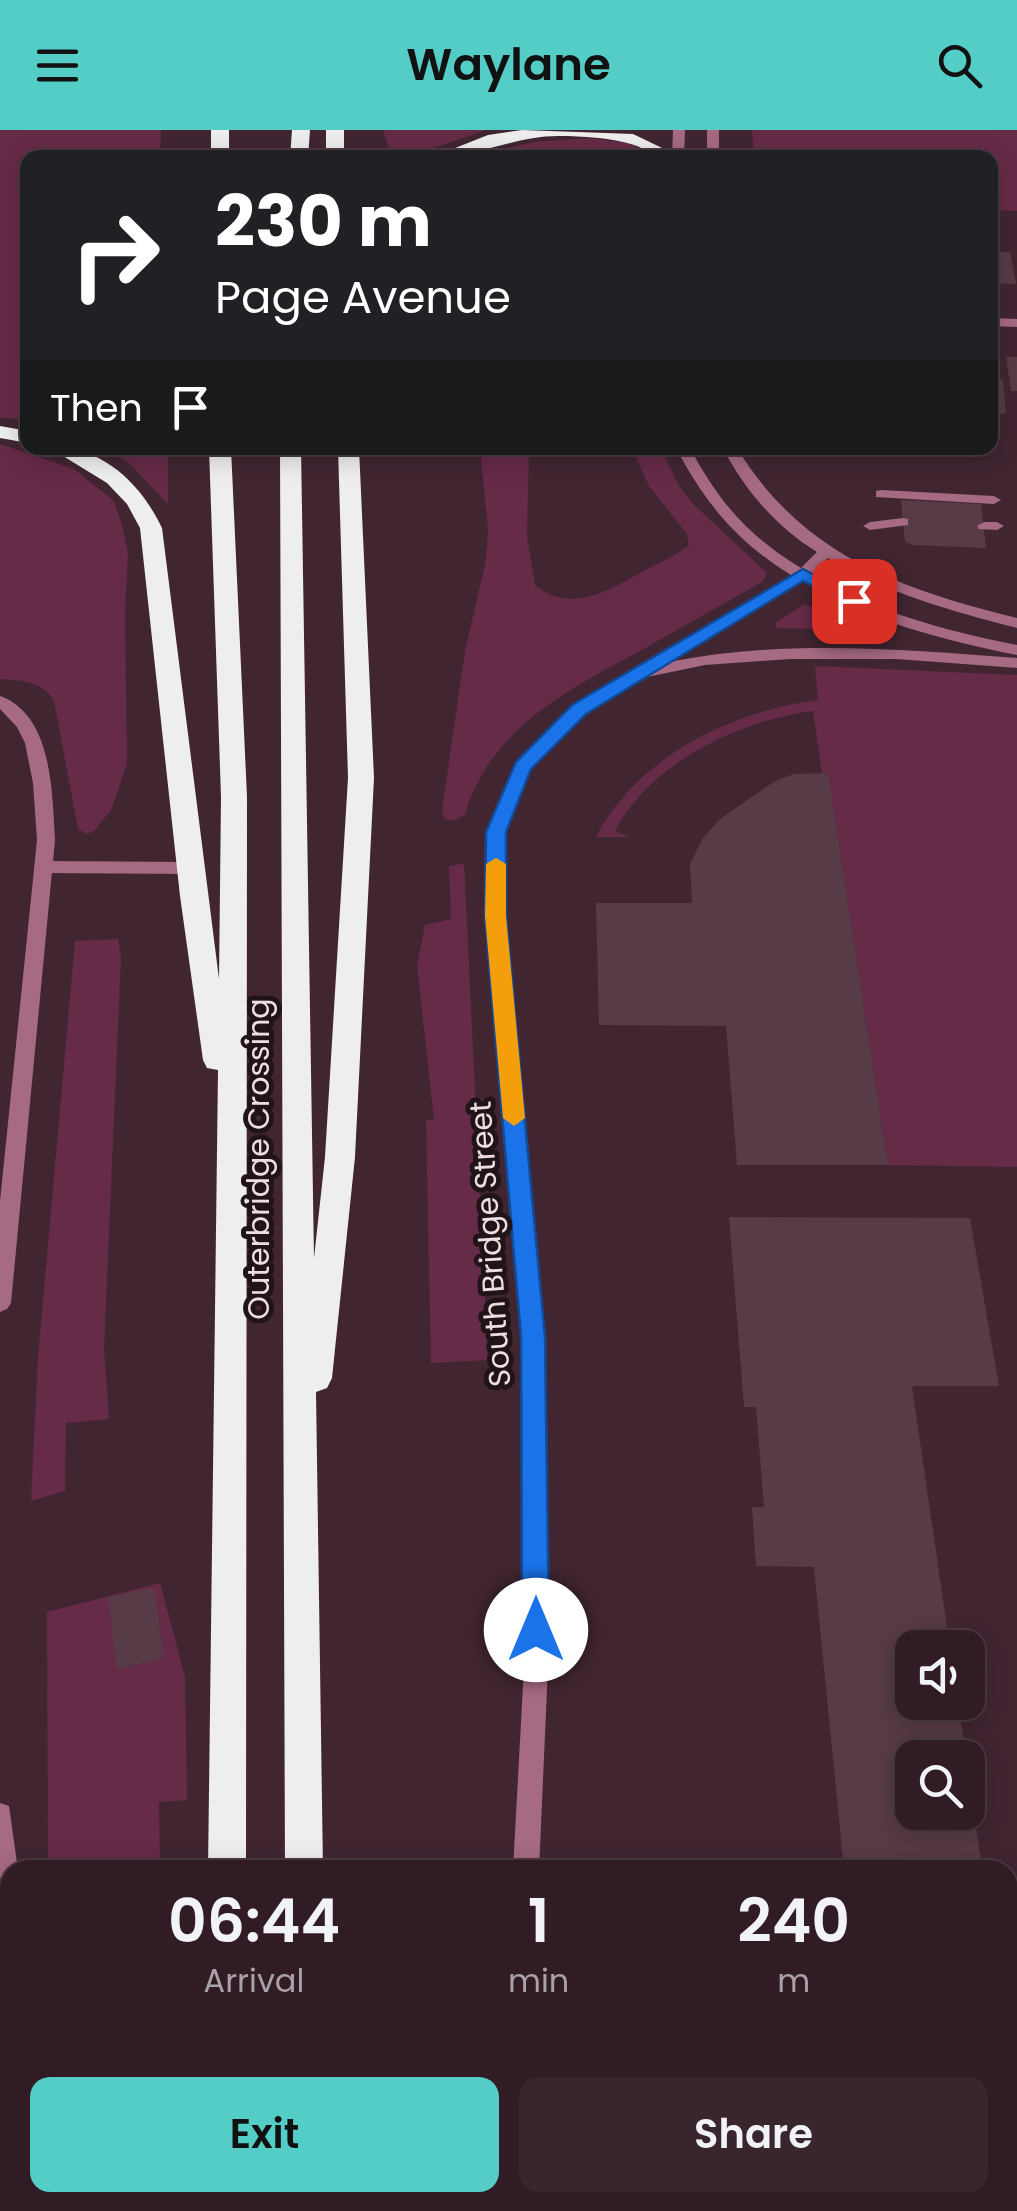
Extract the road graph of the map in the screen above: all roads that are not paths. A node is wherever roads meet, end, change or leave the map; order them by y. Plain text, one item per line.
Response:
1 (560, 130) edge
2 (462, 150) edge
3 (658, 150) edge
4 (74, 455) edge
5 (222, 455) edge
6 (290, 455) edge
7 (348, 455) edge
8 (367, 455) edge
9 (686, 455) edge
10 (734, 455) edge
11 (881, 494) dead end
12 (994, 500) dead end
13 (903, 522) dead end
14 (870, 526) dead end
15 (826, 550) junction
16 (353, 562) junction
17 (803, 574) junction
18 (1017, 623) edge
19 (1017, 650) edge
20 (1017, 663) edge
21 (637, 674) junction
22 (0, 700) edge
23 (45, 868) junction
24 (189, 868) junction
25 (232, 1156) junction
26 (0, 1303) edge
27 (300, 1520) junction
28 (0, 1816) edge
29 (4, 1860) edge
30 (227, 1860) edge
31 (304, 1860) edge
32 (526, 1860) edge

1 - 2 highway
1 - 3 highway
4 - 24 highway
5 - 25 highway, Outerbridge Crossing
6 - 27 highway, Outerbridge Crossing
7 - 16 highway
8 - 16 highway
9 - 17 street
10 - 15 street
11 - 12 street
13 - 14 street
15 - 17 street, South Bridge Street
15 - 18 street
16 - 27 highway
17 - 19 street
17 - 21 street, South Bridge Street
20 - 21 street, South Bridge Street
21 - 32 street, South Bridge Street
22 - 23 street
23 - 24 street
23 - 26 street
24 - 25 highway
25 - 30 highway, Outerbridge Crossing
27 - 31 highway, Outerbridge Crossing
28 - 29 street

